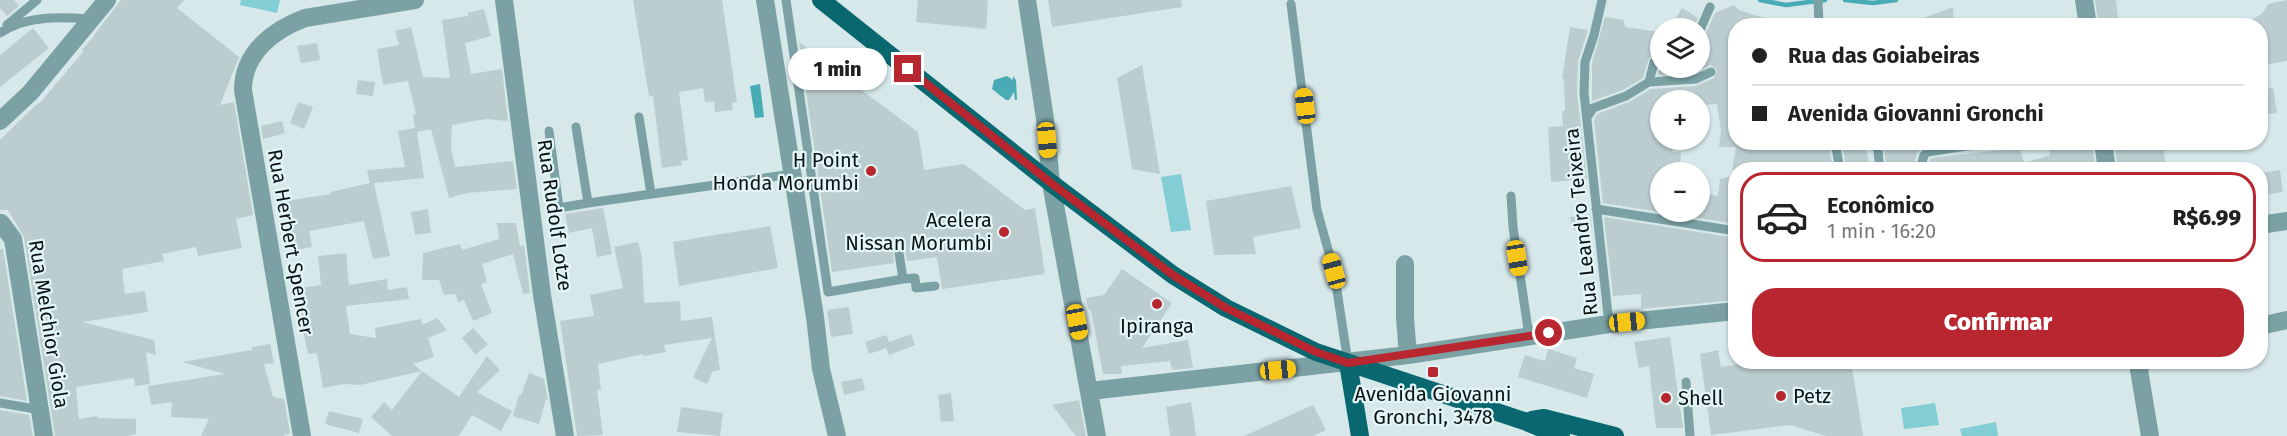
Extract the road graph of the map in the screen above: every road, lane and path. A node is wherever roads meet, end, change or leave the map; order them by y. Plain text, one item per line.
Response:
1 (37, 0) edge
2 (107, 0) edge
3 (415, 0) edge
4 (504, 0) edge
5 (765, 0) edge
6 (786, 0) edge
7 (821, 0) edge
8 (1028, 0) edge
9 (1818, 0) edge
10 (2084, 0) edge
11 (1291, 4) dead end
12 (1600, 5) edge
13 (1710, 7) dead end
14 (1705, 18) edge
15 (1819, 18) edge
16 (2087, 18) edge
17 (91, 19) junction
18 (0, 32) edge
19 (1711, 72) dead end
20 (1650, 78) edge
21 (1649, 82) junction
22 (1588, 116) junction
23 (639, 117) dead end
24 (0, 121) edge
25 (576, 127) dead end
26 (549, 131) dead end
27 (1941, 150) edge
28 (1922, 162) edge
29 (793, 174) junction
30 (1051, 183) junction
31 (651, 194) junction
32 (1511, 196) dead end
33 (588, 203) junction
34 (1596, 209) junction
35 (2287, 221) edge
36 (1, 223) edge
37 (2268, 224) edge
38 (1728, 230) edge
39 (899, 253) dead end
40 (1405, 264) dead end
41 (903, 279) junction
42 (935, 286) dead end
43 (1728, 312) edge
44 (2287, 320) edge
45 (1609, 324) junction
46 (2268, 324) edge
47 (1529, 336) junction
48 (1407, 355) junction
49 (1348, 363) junction
50 (2139, 369) edge
51 (1686, 382) dead end
52 (1090, 391) junction
53 (0, 403) edge
54 (41, 410) junction
55 (1524, 421) junction
56 (44, 436) edge
57 (302, 436) edge
58 (565, 436) edge
59 (837, 436) edge
60 (1097, 436) edge
61 (1360, 436) edge
62 (1561, 436) edge
63 (1615, 436) edge
64 (1690, 436) edge
65 (2150, 436) edge

1 - 18 lane
2 - 17 street
3 - 57 street, Rua Herbert Spencer
4 - 58 street, Rua Rudolf Lotze
5 - 29 street
6 - 41 lane
7 - 30 main road
8 - 30 street
9 - 15 lane
10 - 16 street
11 - 49 lane
12 - 22 lane, Rua Leandro Teixeira
13 - 14 lane
17 - 18 lane
17 - 24 street
19 - 21 lane
20 - 21 lane
21 - 22 lane, Rua Leandro Teixeira
22 - 34 lane, Rua Leandro Teixeira
23 - 31 lane
25 - 33 lane
26 - 33 lane
27 - 28 lane
29 - 31 lane
29 - 59 street
30 - 49 main road
30 - 52 street
31 - 33 lane
32 - 47 lane
34 - 38 lane
34 - 45 lane, Rua Leandro Teixeira
35 - 37 street
36 - 54 street, Rua Melchior Giola
39 - 41 lane
40 - 48 street
41 - 42 lane
43 - 45 street
44 - 46 street
45 - 47 street
47 - 48 street
48 - 49 street
49 - 52 street
49 - 55 main road
49 - 61 main road
50 - 65 street
51 - 64 lane
52 - 60 street
53 - 54 lane
54 - 56 street, Rua Melchior Giola
55 - 62 main road
55 - 63 main road

